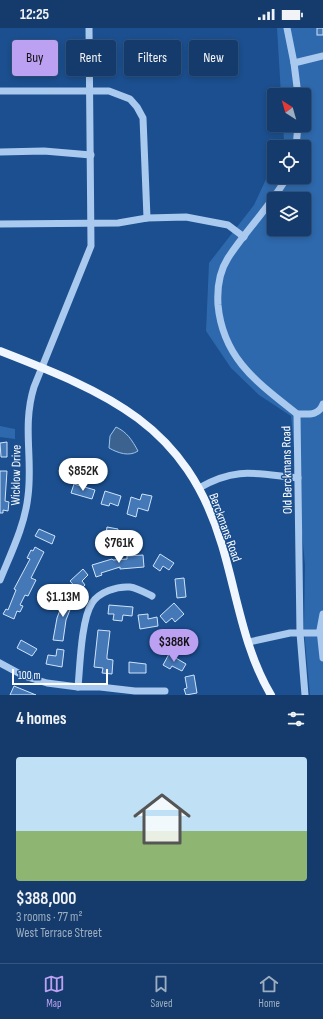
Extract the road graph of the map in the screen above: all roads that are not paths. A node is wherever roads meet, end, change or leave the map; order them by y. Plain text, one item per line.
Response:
1 (89, 28) edge
2 (287, 28) edge
3 (323, 56) edge
4 (294, 62) junction
5 (297, 88) edge
6 (89, 90) junction
7 (0, 91) edge
8 (0, 152) edge
9 (91, 155) junction
10 (283, 184) edge
11 (147, 218) junction
12 (92, 223) junction
13 (0, 224) edge
14 (244, 237) junction
15 (0, 351) edge
16 (42, 367) junction
17 (322, 408) edge
18 (297, 414) junction
19 (298, 478) junction
20 (199, 488) junction
21 (0, 580) edge
22 (152, 596) dead end
23 (323, 614) edge
24 (300, 633) junction
25 (320, 633) junction
26 (249, 642) junction
27 (323, 658) edge
28 (0, 663) edge
29 (78, 688) junction
30 (165, 691) dead end
31 (271, 695) edge
32 (304, 695) edge

1 - 6 street, Wicklow Drive
2 - 4 street
3 - 4 street
4 - 5 street
6 - 7 street
6 - 9 street, Wicklow Drive
6 - 11 street
8 - 9 street
9 - 12 street, Wicklow Drive
10 - 14 street, Old Berckmans Road
11 - 12 street
11 - 14 street
12 - 13 street
12 - 16 street, Wicklow Drive
14 - 18 street, Old Berckmans Road
15 - 16 main road, Berckmans Road
16 - 20 main road, Berckmans Road
16 - 21 street, Wicklow Drive
17 - 18 street
18 - 19 street, Old Berckmans Road
19 - 20 street
19 - 24 street, Old Berckmans Road
20 - 26 main road, Berckmans Road
22 - 29 street
23 - 25 street
24 - 25 street
24 - 26 street
24 - 32 street, Old Berckmans Road
25 - 27 street
26 - 31 main road, Berckmans Road
28 - 29 street
29 - 30 street

